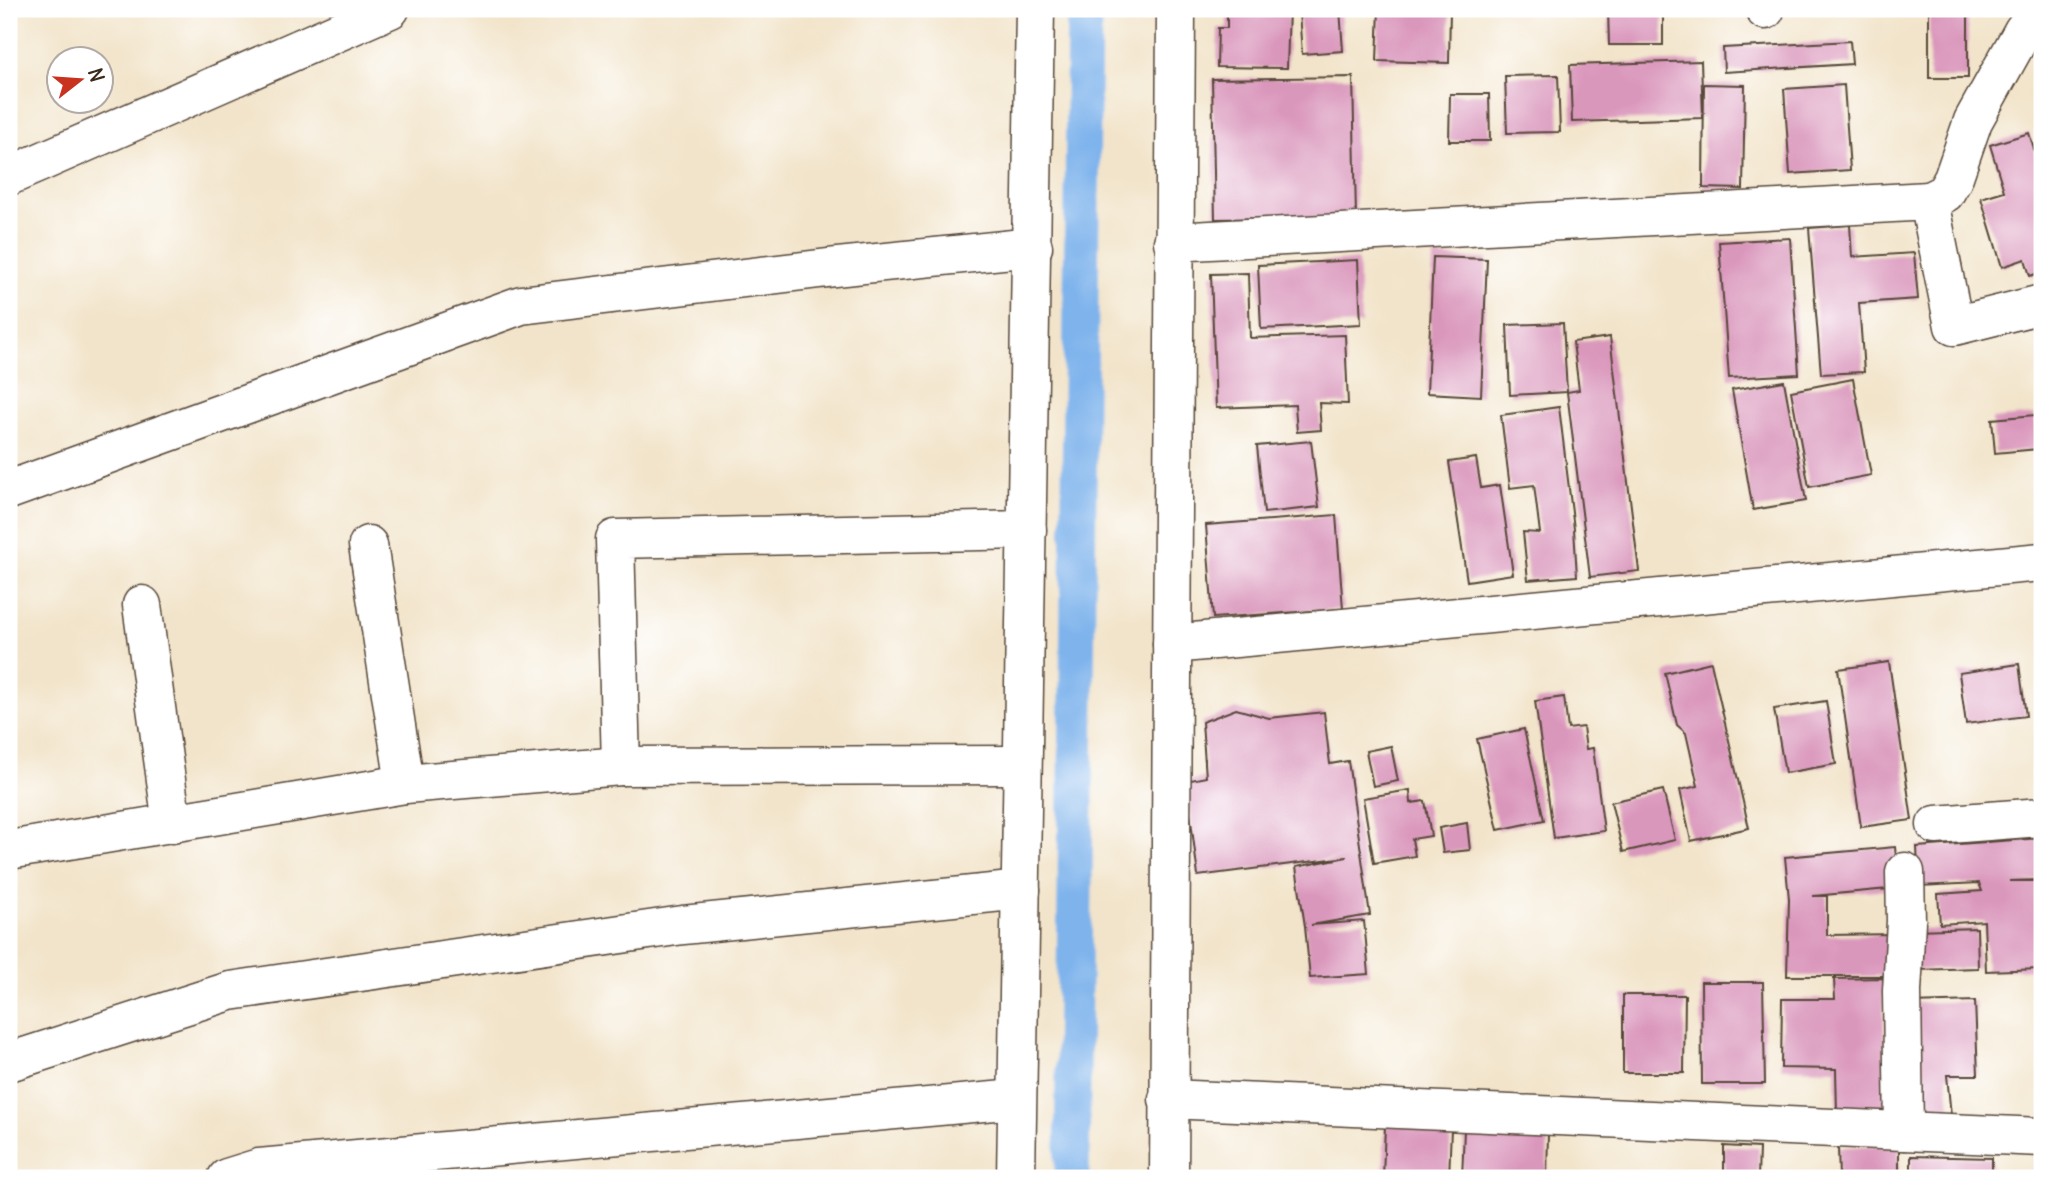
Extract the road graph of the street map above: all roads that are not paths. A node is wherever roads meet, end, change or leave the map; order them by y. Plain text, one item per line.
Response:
1 (390, 9) edge
2 (1035, 9) edge
3 (1177, 9) edge
4 (2039, 9) edge
5 (13, 165) edge
6 (1929, 201) junction
7 (1173, 242) junction
8 (1033, 247) junction
9 (2042, 304) edge
10 (9, 490) edge
11 (1027, 530) junction
12 (368, 545) dead end
13 (2042, 562) edge
14 (142, 605) dead end
15 (1172, 644) junction
16 (1022, 765) junction
17 (621, 766) junction
18 (405, 784) junction
19 (2042, 817) edge
20 (172, 824) junction
21 (1936, 825) dead end
22 (9, 850) edge
23 (1905, 872) dead end
24 (1021, 890) junction
25 (9, 1062) edge
26 (1016, 1099) junction
27 (1168, 1099) junction
28 (1905, 1131) junction
29 (2042, 1137) edge
30 (227, 1178) edge
31 (1016, 1178) edge
32 (1169, 1178) edge

1 - 5 street
2 - 8 street
3 - 7 street
4 - 6 street
6 - 7 street
6 - 9 street
7 - 15 street
8 - 10 street
8 - 11 street
11 - 16 street
11 - 17 street
12 - 18 street
13 - 15 street
14 - 20 street
15 - 27 street
16 - 17 street
16 - 24 street
17 - 18 street
18 - 20 street
19 - 21 street
20 - 22 street
23 - 28 street
24 - 25 street
24 - 26 street
26 - 30 street
26 - 31 street
27 - 28 street
27 - 32 street
28 - 29 street

